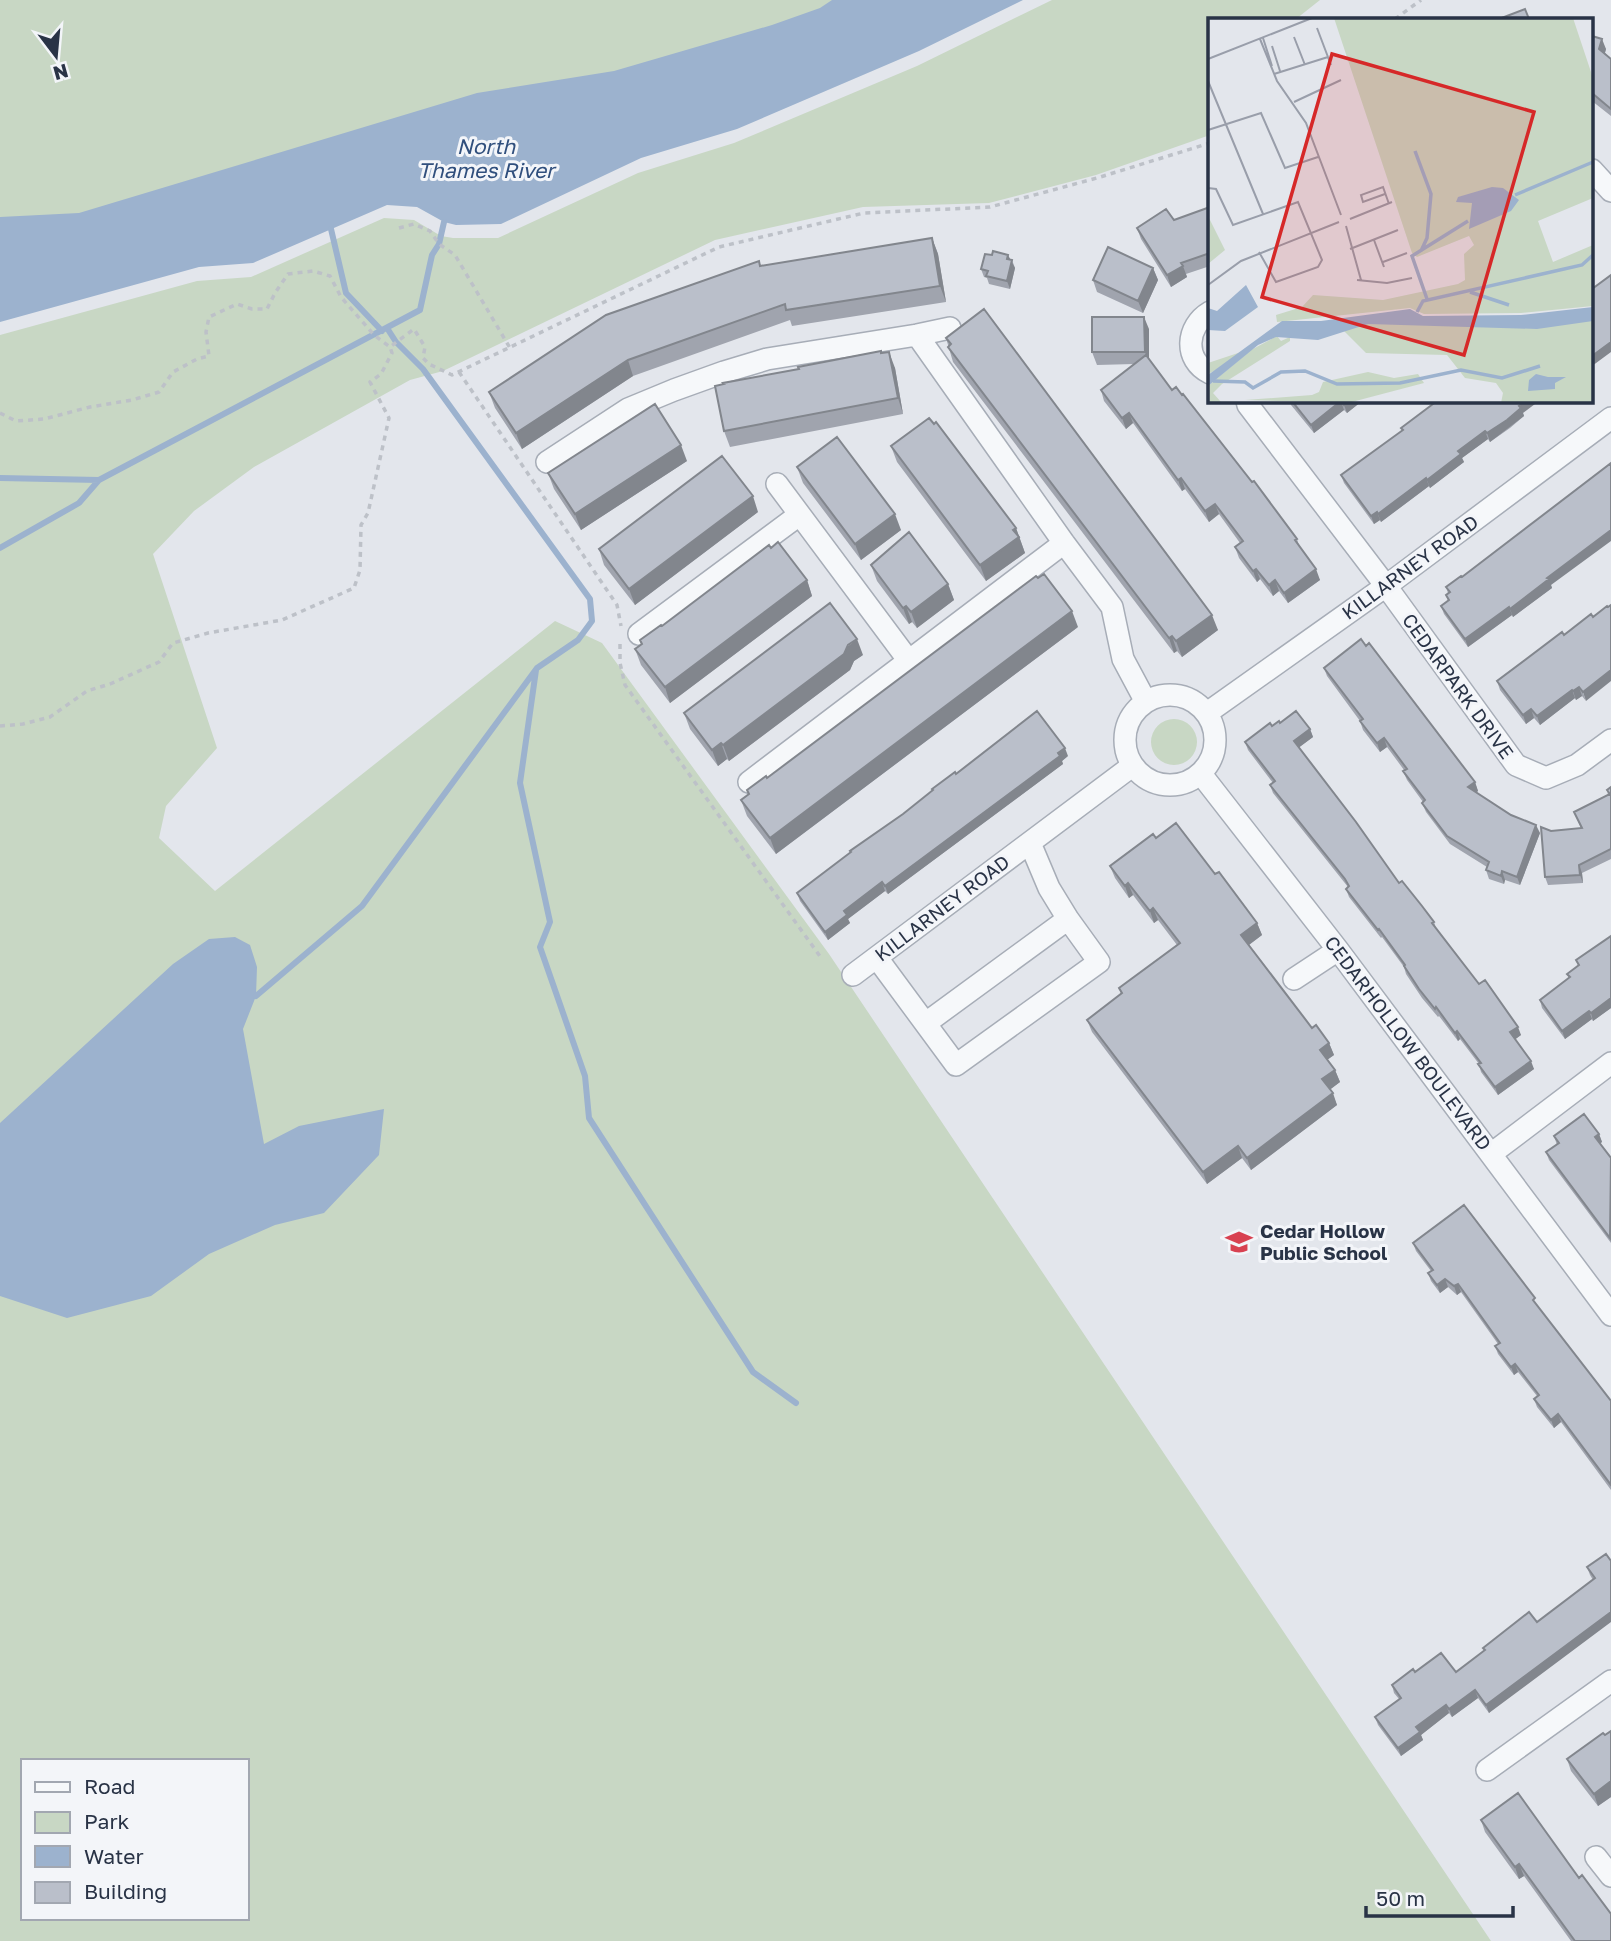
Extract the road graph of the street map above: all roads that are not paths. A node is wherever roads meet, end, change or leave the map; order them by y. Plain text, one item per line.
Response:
1 (1594, 172) edge
2 (1611, 191) edge
3 (1208, 313) edge
4 (950, 328) dead end
5 (918, 335) junction
6 (1208, 372) edge
7 (1247, 402) edge
8 (1611, 418) edge
9 (547, 462) dead end
10 (777, 484) dead end
11 (799, 514) junction
12 (1063, 543) junction
13 (1386, 586) junction
14 (627, 635) road end
15 (909, 661) junction
16 (1146, 702) junction
17 (1207, 713) junction
18 (1611, 740) edge
19 (1132, 765) junction
20 (1201, 774) junction
21 (749, 782) dead end
22 (1030, 843) junction
23 (1068, 919) junction
24 (1338, 950) junction
25 (877, 958) junction
26 (853, 975) dead end
27 (1294, 979) dead end
28 (926, 1023) junction
29 (1611, 1063) edge
30 (1491, 1154) junction
31 (1611, 1315) edge
32 (1611, 1681) edge
33 (1488, 1770) dead end
34 (1596, 1857) dead end
35 (1611, 1876) edge

1 - 2 street
3 - 6 street
4 - 5 street
5 - 9 street
5 - 12 street
7 - 13 street
8 - 13 street, KILLARNEY ROAD
10 - 11 street
11 - 14 street
11 - 15 street
12 - 15 street
12 - 16 street
13 - 17 street, KILLARNEY ROAD
13 - 18 street, CEDARPARK DRIVE
15 - 21 street
16 - 17 street
16 - 19 street
17 - 20 street
19 - 20 street
19 - 22 street, KILLARNEY ROAD
20 - 24 street, CEDARHOLLOW BOULEVARD
22 - 23 street
22 - 25 street, KILLARNEY ROAD
23 - 28 street
23 - 28 street
24 - 27 street
24 - 30 street, CEDARHOLLOW BOULEVARD
25 - 26 street, KILLARNEY ROAD
25 - 28 street
29 - 30 street
30 - 31 street, CEDARHOLLOW BOULEVARD
32 - 33 street
34 - 35 street

